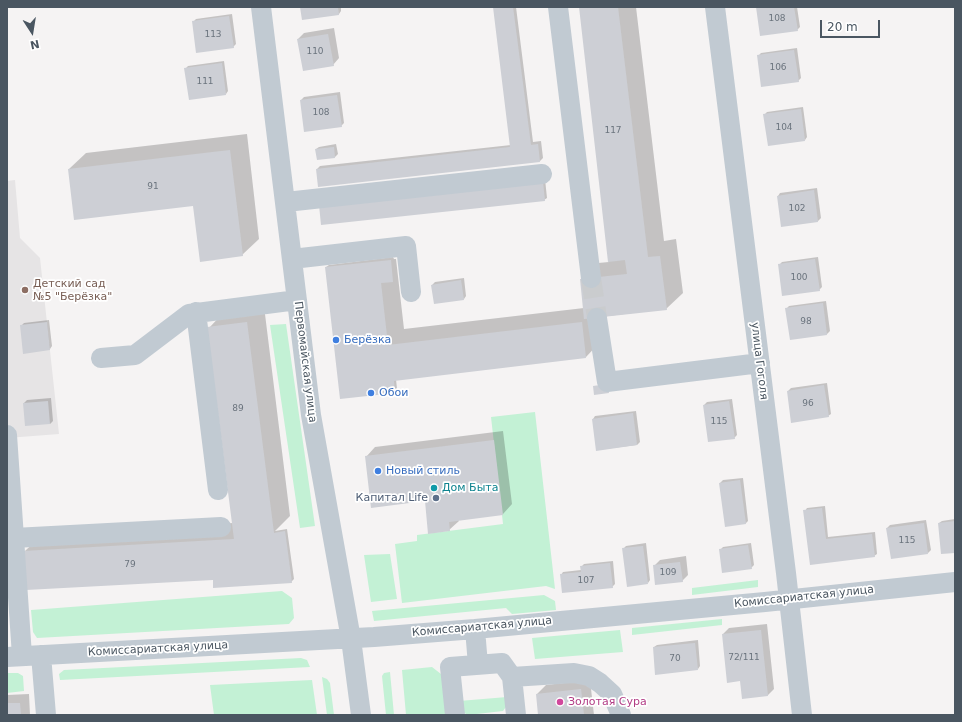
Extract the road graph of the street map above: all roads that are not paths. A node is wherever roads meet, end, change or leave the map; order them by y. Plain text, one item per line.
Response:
1 (261, 7) edge
2 (558, 7) edge
3 (715, 7) edge
4 (542, 174) dead end
5 (286, 202) junction
6 (292, 259) junction
7 (591, 278) tunnel mouth
8 (411, 292) dead end
9 (297, 300) junction
10 (196, 312) junction
11 (597, 318) tunnel mouth
12 (101, 358) dead end
13 (760, 363) junction
14 (7, 435) edge
15 (9, 485) edge
16 (218, 490) dead end
17 (221, 527) dead end
18 (14, 538) junction
19 (955, 582) edge
20 (12, 593) edge
21 (789, 599) junction
22 (475, 629) junction
23 (351, 638) junction
24 (23, 656) edge
25 (478, 665) junction
26 (512, 677) junction
27 (46, 715) edge
28 (361, 715) edge
29 (455, 715) edge
30 (516, 715) edge
31 (621, 715) edge
32 (802, 715) edge

1 - 5 street, Первомайская улица
2 - 7 street
3 - 13 street, улица Гоголя
4 - 5 street
5 - 6 street, Первомайская улица
6 - 8 street
6 - 9 street, Первомайская улица
9 - 10 street
9 - 23 street, Первомайская улица
10 - 12 street
10 - 16 street
11 - 13 street
13 - 21 street, улица Гоголя
14 - 15 street
15 - 18 street
17 - 18 street
18 - 20 street
19 - 21 street, Комиссариатская улица
20 - 24 street
21 - 22 street, Комиссариатская улица
21 - 32 street, улица Гоголя
22 - 23 street, Комиссариатская улица
22 - 25 street
23 - 24 street, Комиссариатская улица
23 - 28 street, Первомайская улица
24 - 27 street
25 - 26 street
25 - 29 street
26 - 30 street
26 - 31 street

